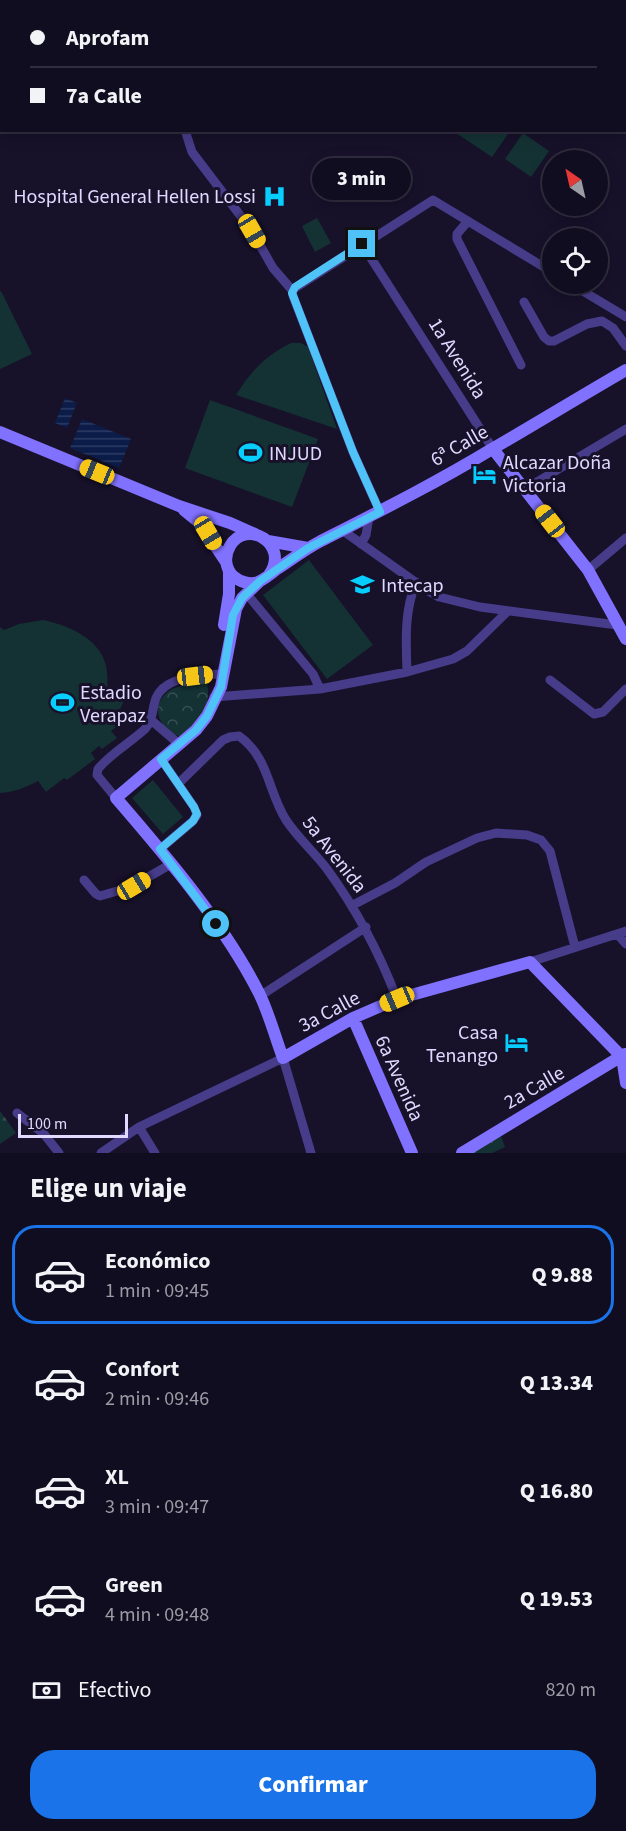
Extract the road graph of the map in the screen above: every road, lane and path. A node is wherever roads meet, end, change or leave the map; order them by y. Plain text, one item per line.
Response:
1 (186, 132) edge
2 (468, 221) junction
3 (362, 244) junction
4 (542, 266) edge
5 (292, 290) junction
6 (588, 294) edge
7 (524, 302) dead end
8 (626, 317) edge
9 (626, 346) edge
10 (521, 365) dead end
11 (626, 370) edge
12 (626, 429) edge
13 (0, 432) edge
14 (493, 449) junction
15 (525, 489) junction
16 (178, 506) junction
17 (375, 515) junction
18 (342, 530) junction
19 (255, 534) junction
20 (626, 538) edge
21 (268, 541) junction
22 (361, 544) junction
23 (308, 548) junction
24 (228, 566) junction
25 (588, 570) junction
26 (265, 578) junction
27 (416, 582) junction
28 (246, 593) junction
29 (508, 611) junction
30 (617, 625) junction
31 (626, 639) edge
32 (407, 672) junction
33 (219, 674) junction
34 (550, 680) dead end
35 (320, 689) junction
36 (626, 689) edge
37 (214, 697) junction
38 (151, 720) junction
39 (179, 744) junction
40 (161, 759) junction
41 (179, 783) junction
42 (116, 798) junction
43 (160, 849) junction
44 (171, 864) junction
45 (84, 880) dead end
46 (353, 905) junction
47 (366, 927) junction
48 (622, 933) edge
49 (626, 944) edge
50 (575, 947) junction
51 (530, 962) junction
52 (260, 996) junction
53 (397, 999) junction
54 (353, 1018) junction
55 (624, 1055) edge
56 (283, 1058) junction
57 (626, 1083) edge
58 (17, 1113) dead end
59 (139, 1127) junction
60 (59, 1153) edge
61 (101, 1153) edge
62 (155, 1153) edge
63 (311, 1153) edge
64 (412, 1153) edge
65 (462, 1153) edge

1 - 5 street
2 - 3 street
2 - 4 street
2 - 10 street
3 - 5 street
3 - 14 street, 1a Avenida
5 - 17 street
6 - 8 street
7 - 9 street
11 - 14 street, 6ª Calle
12 - 15 street
13 - 16 street
14 - 15 street, 1a Avenida
14 - 17 street, 6ª Calle
15 - 25 street, 1a Avenida
16 - 19 street
16 - 24 street
17 - 18 street, 6ª Calle
17 - 22 street
18 - 22 street
18 - 23 street, 6ª Calle
19 - 21 street
19 - 24 street
20 - 25 street
21 - 23 street
21 - 26 street
22 - 27 street
23 - 26 street, 6ª Calle
24 - 26 street
24 - 33 street
25 - 30 street, 1a Avenida
26 - 28 street, 6ª Calle
27 - 29 street
27 - 32 street
28 - 33 street
28 - 35 street
29 - 30 street
29 - 32 street
30 - 31 street, 1a Avenida
32 - 35 street
33 - 37 street
33 - 38 street
34 - 36 street
35 - 37 street
37 - 39 street
38 - 39 street
38 - 42 street
39 - 40 street
40 - 41 street
40 - 42 street
41 - 43 street
41 - 46 street, 5a Avenida
42 - 43 street
43 - 44 street
44 - 45 street
44 - 52 street
46 - 47 street, 5a Avenida
46 - 50 street
47 - 52 street
47 - 53 street, 5a Avenida
48 - 49 street
48 - 50 street, 3a Calle
50 - 51 street, 3a Calle
51 - 53 street, 3a Calle
51 - 55 street
52 - 56 street
53 - 54 street, 3a Calle
54 - 56 street, 3a Calle
54 - 64 street, 6a Avenida
55 - 57 street
55 - 65 street, 2a Calle
56 - 59 street, 3a Calle
56 - 63 street
58 - 60 street
59 - 61 street, 3a Calle
59 - 62 street

